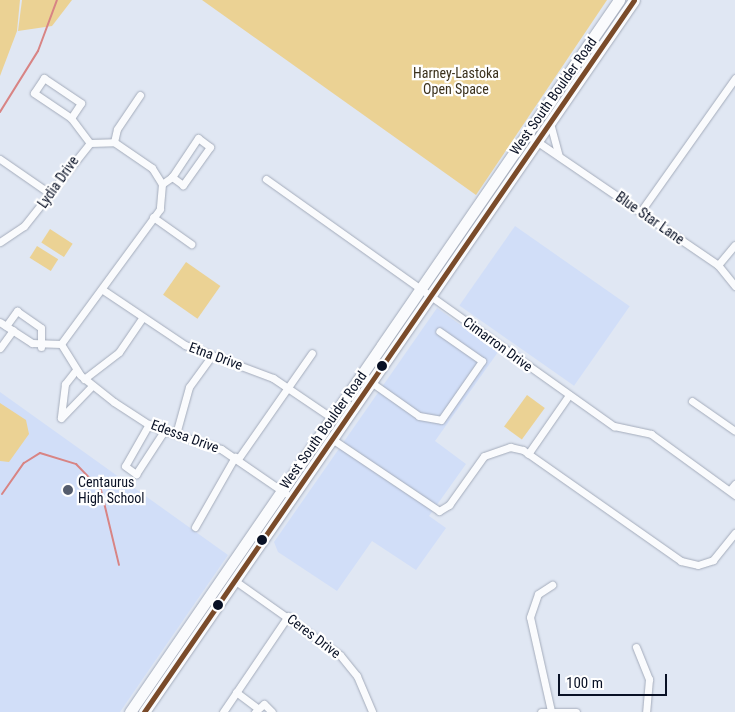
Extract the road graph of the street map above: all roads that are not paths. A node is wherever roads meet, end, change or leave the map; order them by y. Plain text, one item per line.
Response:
1 (619, 0) edge
2 (634, 0) edge
3 (735, 78) edge
4 (140, 95) dead end
5 (71, 118) junction
6 (550, 122) junction
7 (526, 134) junction
8 (537, 141) junction
9 (114, 142) junction
10 (90, 143) junction
11 (559, 156) junction
12 (0, 159) edge
13 (172, 177) junction
14 (266, 179) dead end
15 (162, 184) junction
16 (49, 192) junction
17 (641, 211) junction
18 (153, 217) junction
19 (0, 242) edge
20 (191, 244) dead end
21 (735, 246) edge
22 (718, 265) junction
23 (735, 286) edge
24 (421, 288) junction
25 (103, 290) junction
26 (432, 296) junction
27 (143, 317) junction
28 (6, 326) edge
29 (439, 331) dead end
30 (61, 344) junction
31 (41, 347) junction
32 (0, 348) edge
33 (312, 353) dead end
34 (212, 355) junction
35 (80, 375) junction
36 (361, 375) junction
37 (371, 382) junction
38 (92, 386) junction
39 (289, 388) junction
40 (570, 395) junction
41 (692, 401) dead end
42 (332, 418) junction
43 (149, 424) junction
44 (164, 431) junction
45 (735, 431) edge
46 (176, 434) junction
47 (332, 439) junction
48 (528, 454) junction
49 (237, 458) junction
50 (281, 490) junction
51 (733, 490) edge
52 (291, 497) junction
53 (195, 527) dead end
54 (735, 533) edge
55 (234, 580) junction
56 (552, 585) dead end
57 (288, 616) junction
58 (636, 647) dead end
59 (236, 692) junction
60 (256, 710) edge
61 (551, 711) edge
62 (130, 712) edge
63 (144, 712) edge
64 (223, 712) edge
65 (272, 712) edge
66 (372, 712) edge
67 (542, 712) edge
68 (576, 712) edge
69 (646, 712) edge

1 - 7 main road, West South Boulder Road
2 - 6 main road, West South Boulder Road
3 - 17 street
4 - 9 street
5 - 5 street
5 - 10 street
6 - 8 main road, West South Boulder Road
6 - 11 street
7 - 8 street, Blue Star Lane
7 - 24 main road, West South Boulder Road
8 - 11 street, Blue Star Lane
8 - 26 main road, West South Boulder Road
9 - 10 street
9 - 15 street
10 - 16 street, Lydia Drive
11 - 17 street, Blue Star Lane
12 - 16 street
13 - 13 street
13 - 15 street
14 - 24 street, Cimarron Drive
15 - 18 street
16 - 19 street, Lydia Drive
17 - 22 street, Blue Star Lane
18 - 20 street
18 - 25 street
21 - 22 street
22 - 23 street, Blue Star Lane
24 - 26 street, Cimarron Drive
24 - 36 main road, West South Boulder Road
25 - 27 street, Etna Drive
25 - 30 street
26 - 37 main road, West South Boulder Road
26 - 40 street, Cimarron Drive
27 - 34 street, Etna Drive
27 - 35 street
28 - 31 street
28 - 31 street
28 - 32 street
29 - 37 street
30 - 31 street
30 - 35 street
33 - 39 street
34 - 39 street, Etna Drive
34 - 46 street
35 - 38 street, Edessa Drive
35 - 38 street
36 - 37 street
36 - 42 main road, West South Boulder Road
37 - 47 main road, West South Boulder Road
38 - 43 street, Edessa Drive
39 - 42 street, Etna Drive
39 - 49 street
40 - 48 street
40 - 51 street, Cimarron Drive
41 - 45 street
42 - 50 main road, West South Boulder Road
43 - 44 street, Edessa Drive
43 - 44 street
44 - 46 street, Edessa Drive
46 - 49 street, Edessa Drive
47 - 48 street
47 - 52 main road, West South Boulder Road
48 - 54 street
49 - 50 street, Edessa Drive
49 - 53 street
50 - 52 street, Edessa Drive
50 - 62 main road, West South Boulder Road
52 - 55 main road, West South Boulder Road
55 - 57 street, Ceres Drive
55 - 63 main road, West South Boulder Road
56 - 61 street
57 - 59 street
57 - 66 street, Ceres Drive
58 - 69 street
59 - 60 street
59 - 64 street
60 - 65 street
61 - 67 street
61 - 68 street

